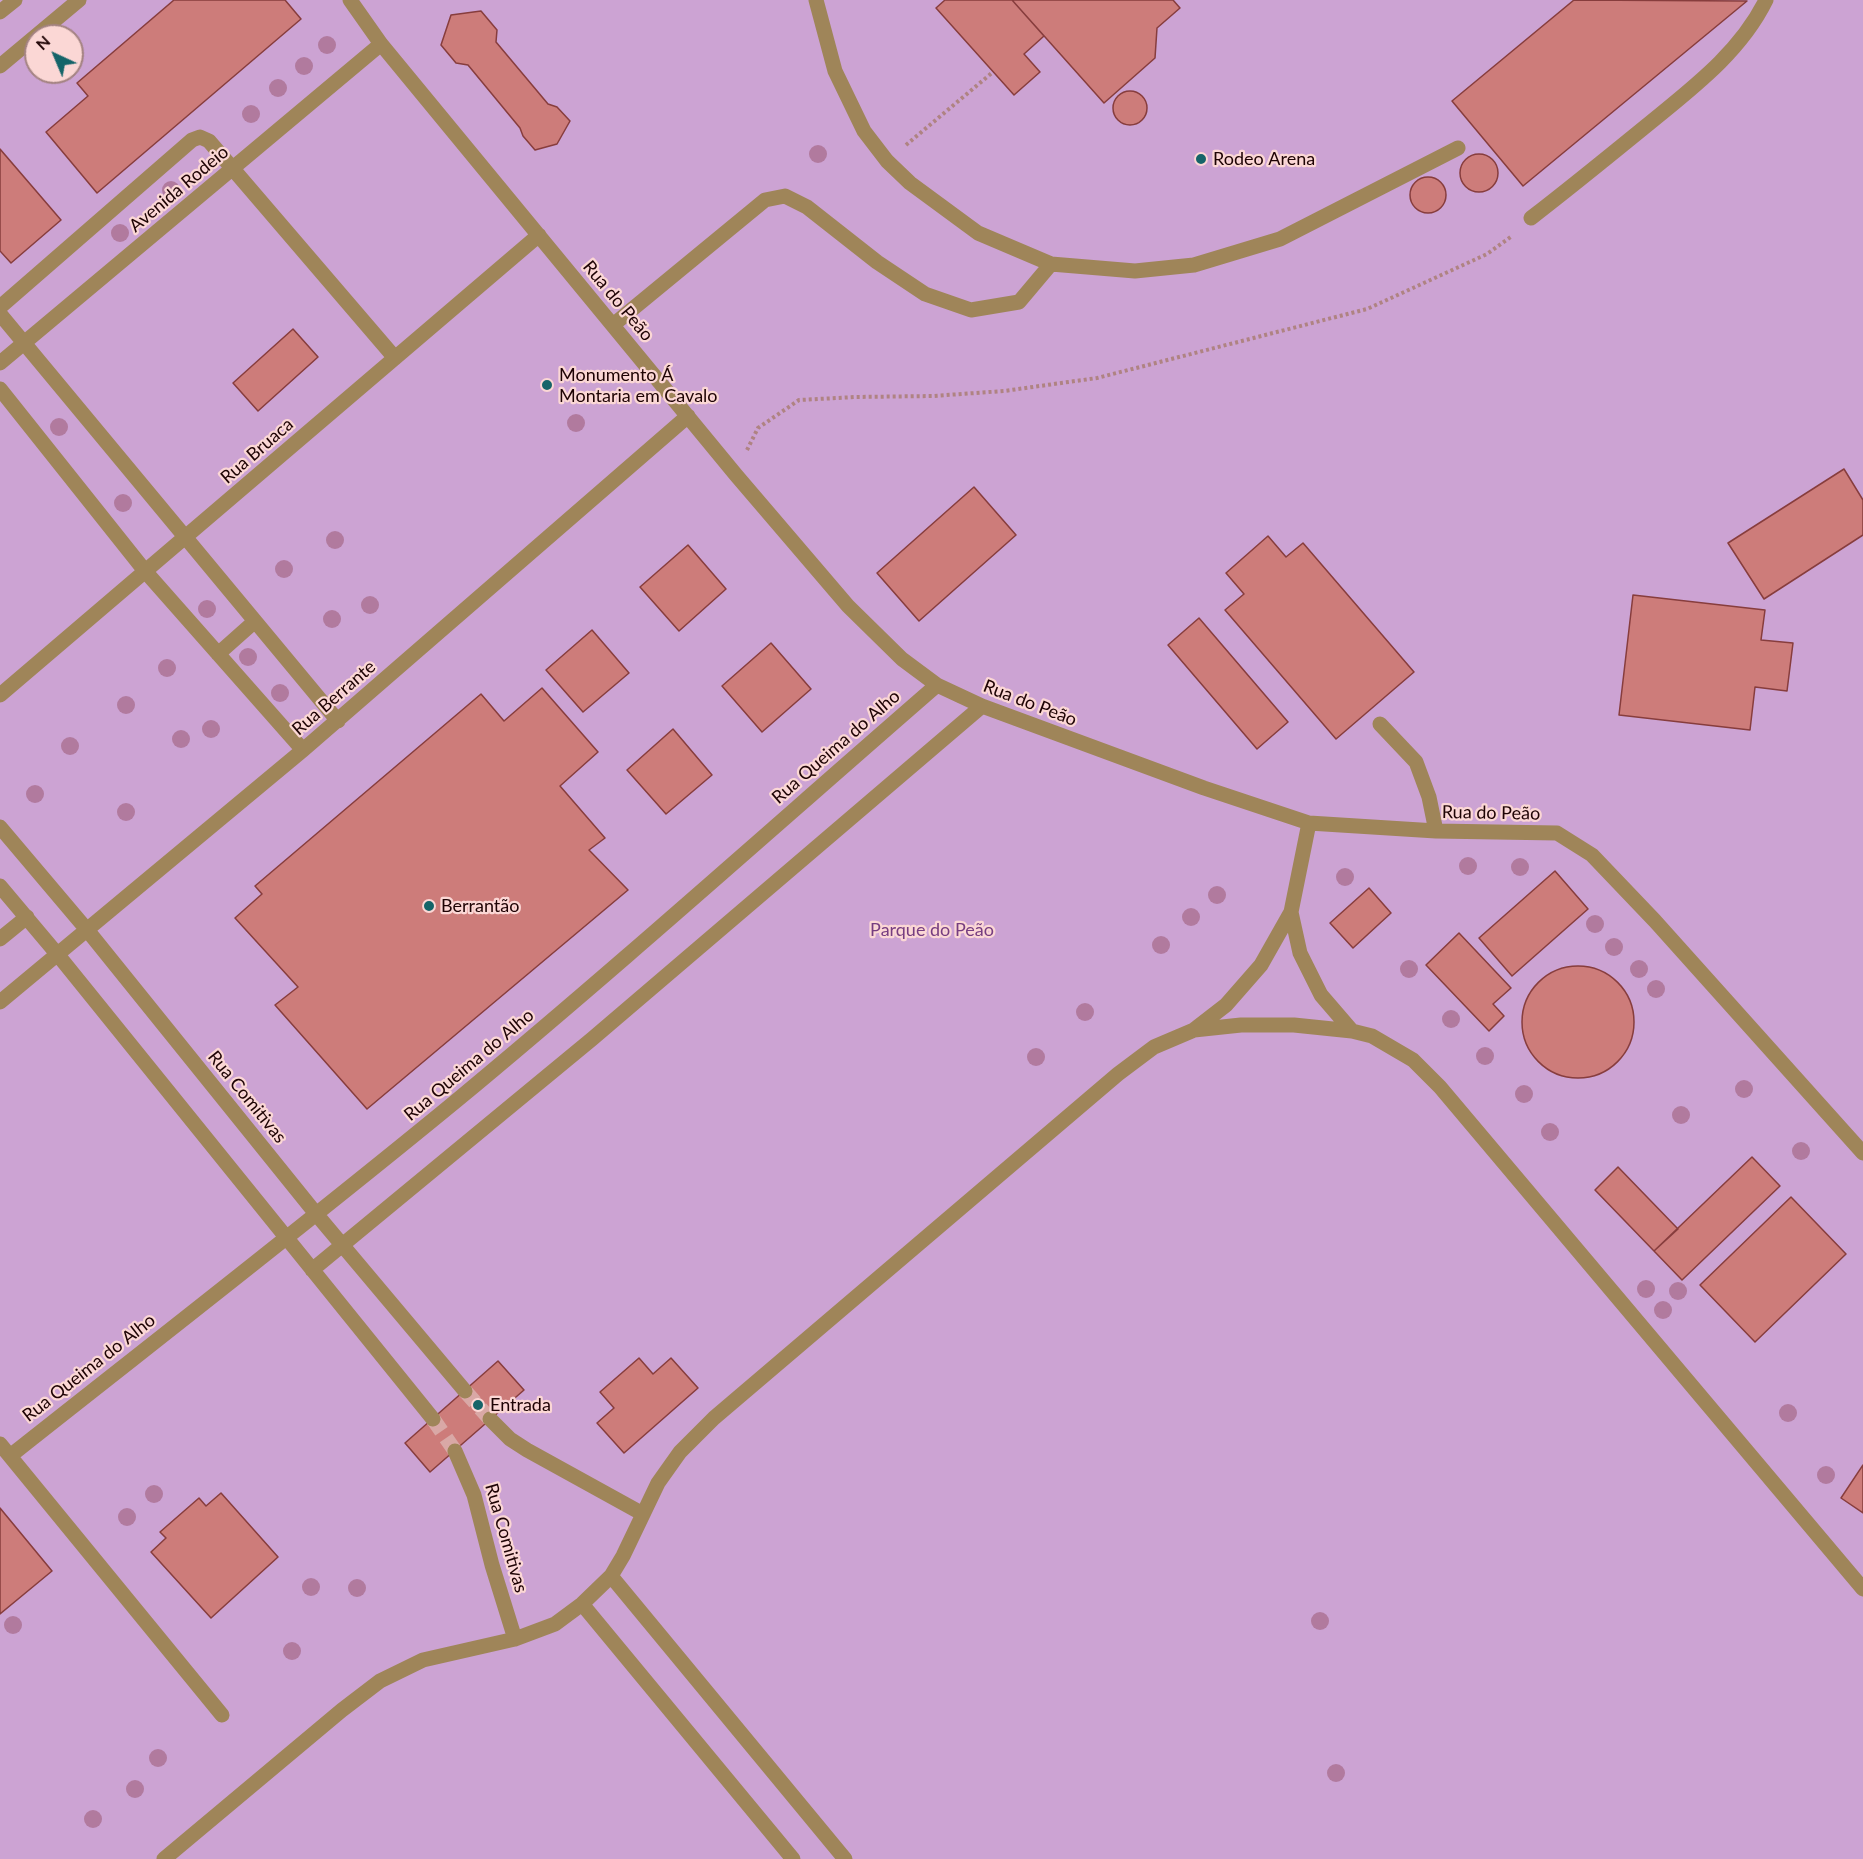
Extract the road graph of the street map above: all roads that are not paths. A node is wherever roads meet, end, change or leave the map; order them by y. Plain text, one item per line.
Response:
1 (15, 0) edge
2 (79, 0) edge
3 (350, 0) edge
4 (816, 0) edge
5 (1766, 0) edge
6 (0, 12) edge
7 (381, 44) junction
8 (0, 66) edge
9 (1458, 148) dead end
10 (233, 169) junction
11 (1531, 218) road end
12 (539, 235) junction
13 (1051, 264) junction
14 (0, 307) edge
15 (0, 314) edge
16 (613, 325) junction
17 (24, 343) junction
18 (395, 358) junction
19 (0, 363) edge
20 (0, 389) edge
21 (688, 416) junction
22 (185, 539) junction
23 (145, 571) junction
24 (254, 622) junction
25 (218, 654) junction
26 (937, 685) junction
27 (0, 695) edge
28 (982, 706) junction
29 (338, 721) junction
30 (1380, 724) dead end
31 (303, 750) junction
32 (1309, 823) junction
33 (0, 827) edge
34 (1436, 831) junction
35 (0, 886) edge
36 (1291, 912) junction
37 (27, 917) junction
38 (87, 931) junction
39 (0, 939) edge
40 (58, 955) junction
41 (0, 1002) edge
42 (1194, 1030) junction
43 (1352, 1031) junction
44 (1863, 1153) edge
45 (317, 1215) junction
46 (286, 1238) junction
47 (343, 1246) junction
48 (312, 1270) junction
49 (465, 1391) tunnel mouth
50 (433, 1419) tunnel mouth
51 (490, 1419) tunnel mouth
52 (5, 1450) edge
53 (455, 1451) tunnel mouth
54 (643, 1514) junction
55 (610, 1576) junction
56 (1863, 1589) edge
57 (582, 1604) junction
58 (515, 1639) junction
59 (222, 1715) dead end
60 (164, 1859) edge
61 (793, 1859) edge
62 (845, 1859) edge

1 - 6 street
2 - 8 street
3 - 7 street, Rua do Peão
4 - 13 street
5 - 11 street
7 - 10 street, Avenida Rodeio
7 - 12 street, Rua do Peão
9 - 13 street
10 - 14 street, Avenida Rodeio
10 - 17 street, Avenida Rodeio
10 - 18 street
12 - 16 street, Rua do Peão
12 - 18 street, Rua Bruaca
13 - 16 street
15 - 17 street
16 - 21 street, Rua do Peão
17 - 19 street, Avenida Rodeio
17 - 22 street
18 - 22 street, Rua Bruaca
20 - 23 street
21 - 26 street, Rua do Peão
21 - 29 street, Rua Berrante
22 - 23 street, Rua Bruaca
22 - 24 street
23 - 25 street
23 - 27 street, Rua Bruaca
24 - 25 street
24 - 29 street
25 - 31 street
26 - 28 street, Rua do Peão
26 - 45 street, Rua Queima do Alho
28 - 32 street, Rua do Peão
28 - 47 street
29 - 31 street, Rua Berrante
30 - 34 street
31 - 38 street, Rua Berrante
32 - 34 street, Rua do Peão
32 - 36 street
33 - 38 street, Rua Comitivas
34 - 44 street, Rua do Peão
35 - 37 street
36 - 42 street
36 - 43 street
37 - 39 street
37 - 40 street
38 - 40 street, Rua Berrante
38 - 45 street, Rua Comitivas
40 - 41 street, Rua Berrante
40 - 46 street
42 - 43 street
42 - 54 street
43 - 56 street
45 - 46 street, Rua Queima do Alho
45 - 47 street, Rua Comitivas
46 - 48 street
46 - 52 street, Rua Queima do Alho
47 - 48 street
47 - 49 street, Rua Comitivas
48 - 50 street
51 - 54 street
52 - 59 street
53 - 58 street, Rua Comitivas
54 - 55 street
55 - 57 street
55 - 62 street
57 - 58 street
57 - 61 street
58 - 60 street

